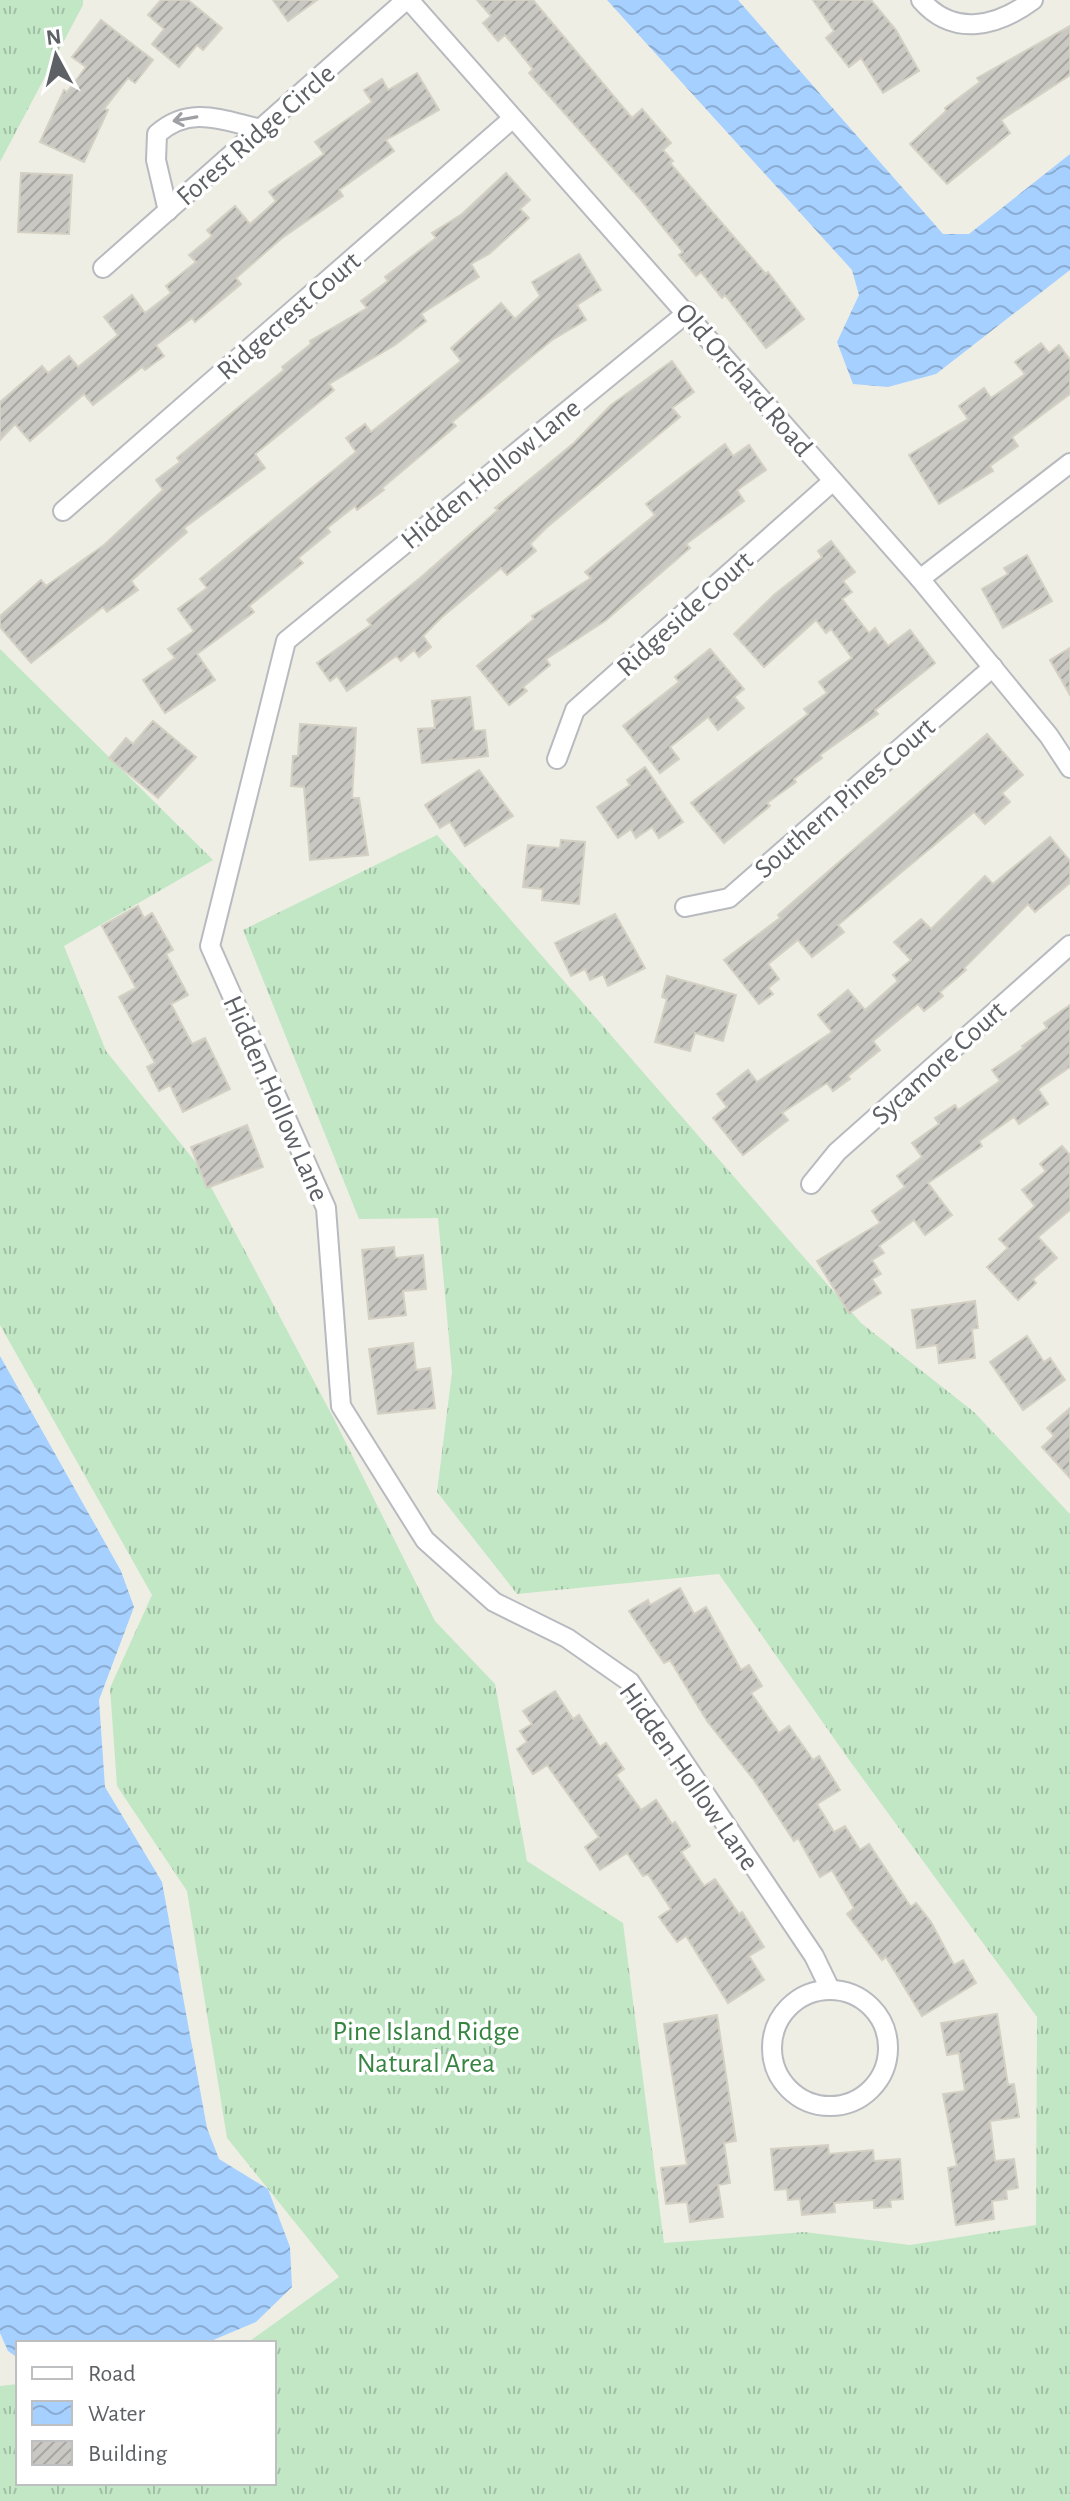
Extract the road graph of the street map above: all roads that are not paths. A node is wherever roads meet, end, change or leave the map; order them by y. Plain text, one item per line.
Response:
1 (408, 0) edge
2 (921, 0) edge
3 (1033, 0) edge
4 (512, 119) junction
5 (261, 129) junction
6 (168, 211) junction
7 (103, 268) dead end
8 (688, 312) junction
9 (1070, 463) edge
10 (833, 481) junction
11 (63, 511) dead end
12 (920, 579) junction
13 (993, 667) junction
14 (557, 759) dead end
15 (1070, 768) edge
16 (685, 907) dead end
17 (1070, 945) edge
18 (811, 1184) dead end
19 (830, 1989) junction

1 - 4 street, Old Orchard Road
1 - 5 street, Forest Ridge Circle
2 - 3 street
4 - 8 street, Old Orchard Road
4 - 11 street, Ridgecrest Court
5 - 6 street, Forest Ridge Circle
5 -> 6 street
6 - 7 street, Forest Ridge Circle
8 - 10 street, Old Orchard Road
8 - 19 street, Hidden Hollow Lane
9 - 12 street
10 - 12 street, Old Orchard Road
10 - 14 street, Ridgeside Court
12 - 13 street, Old Orchard Road
13 - 15 street, Old Orchard Road
13 - 16 street, Southern Pines Court
17 - 18 street, Sycamore Court
19 - 19 street

